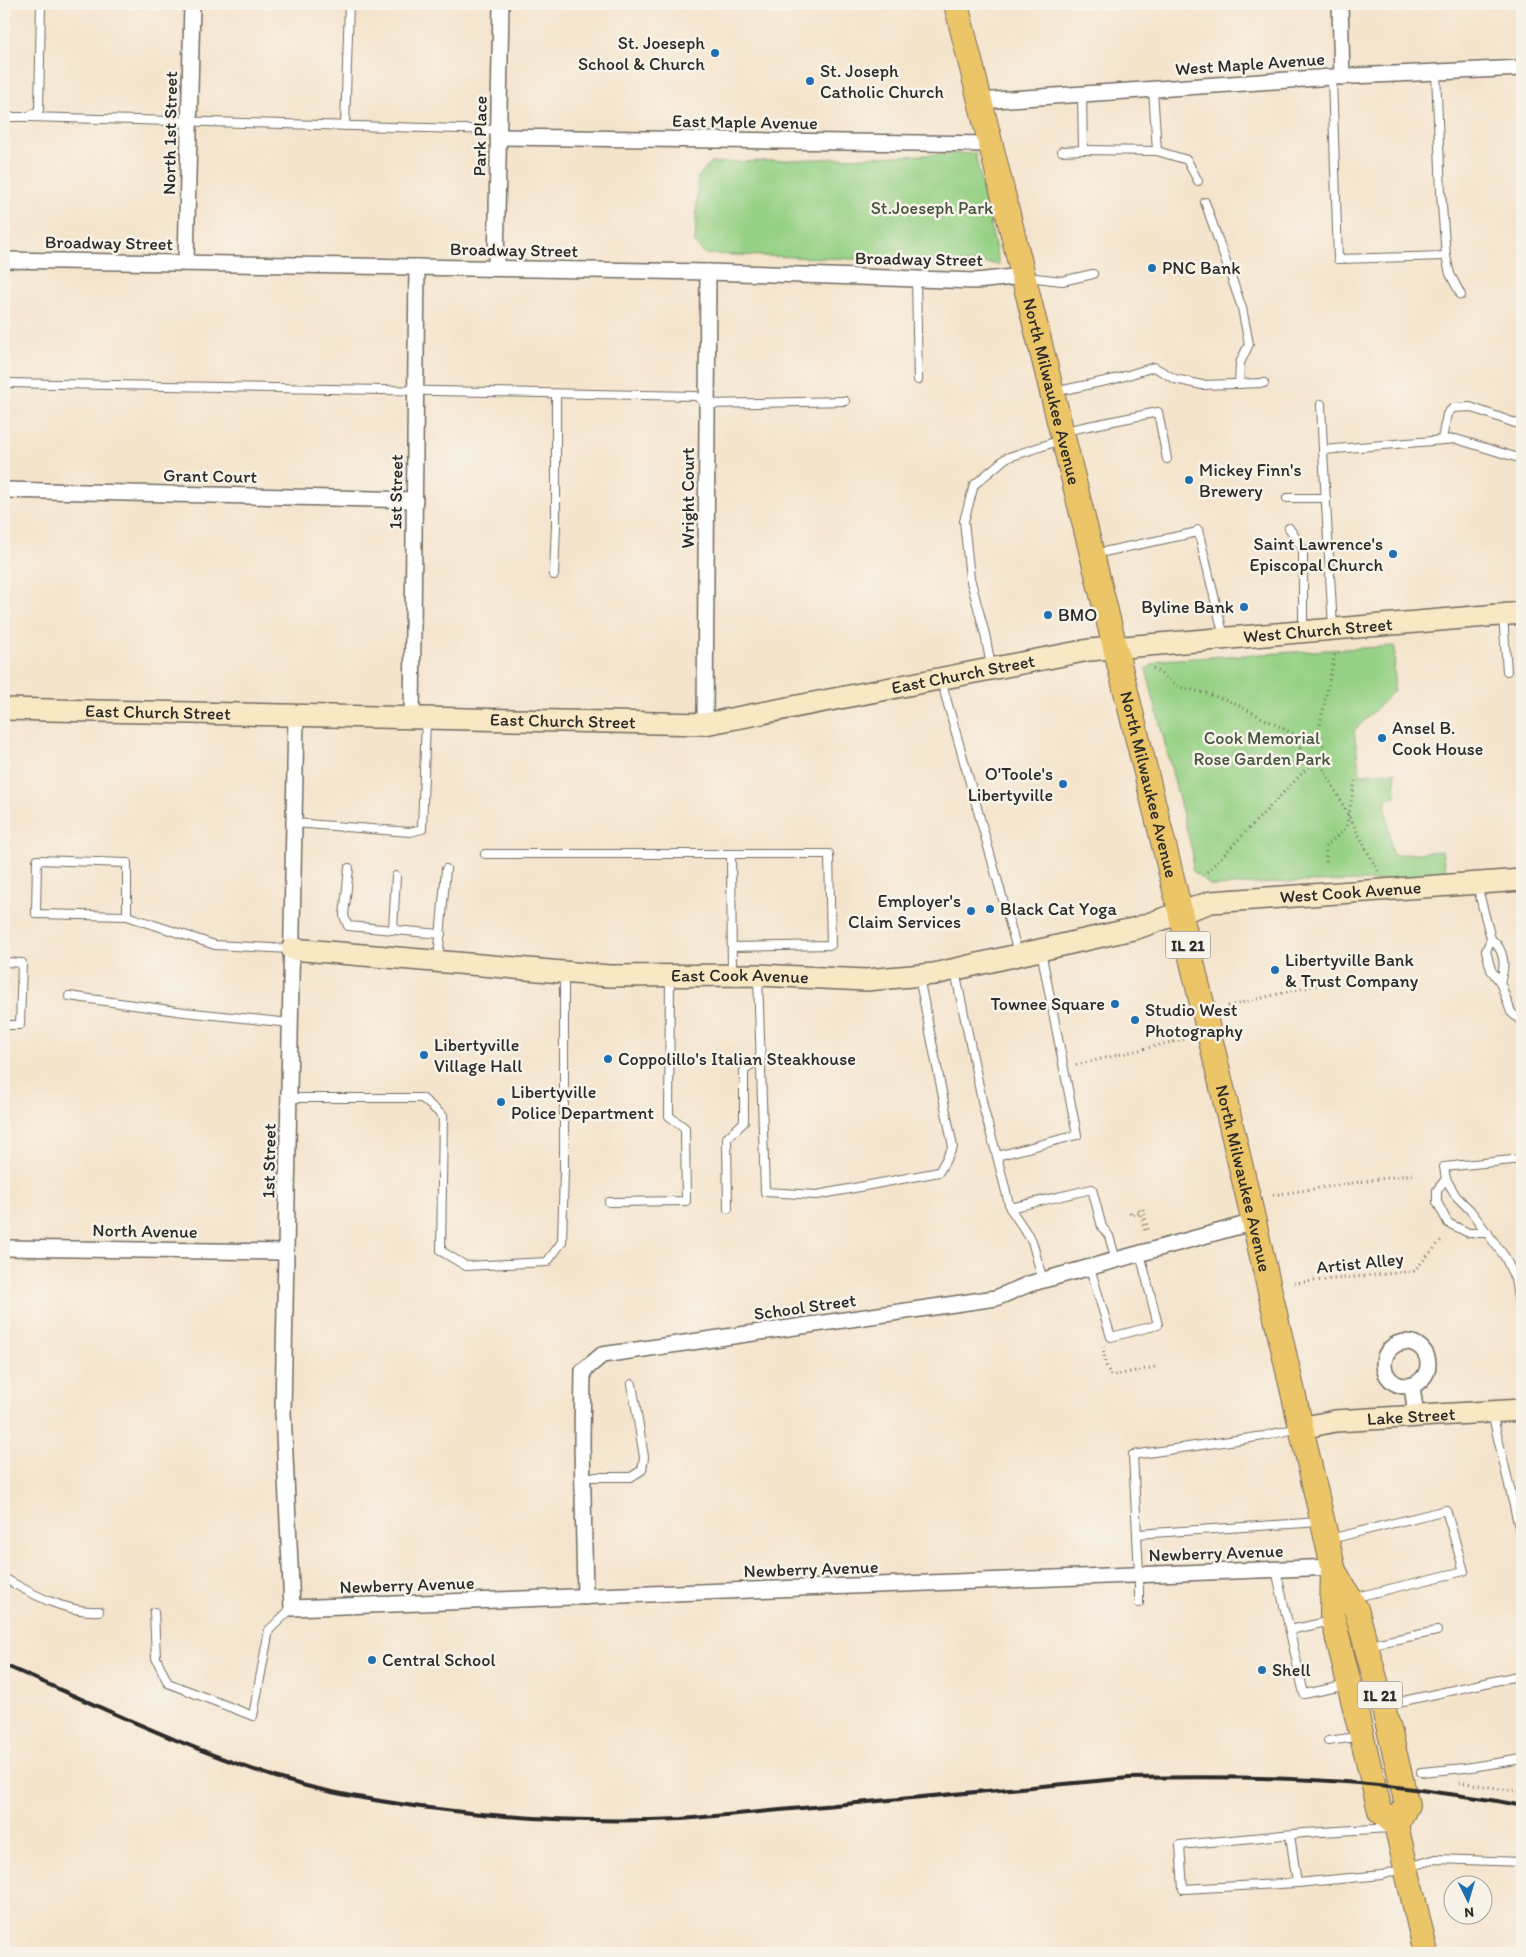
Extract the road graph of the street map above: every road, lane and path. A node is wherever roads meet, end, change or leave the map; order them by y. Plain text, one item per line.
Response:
1 (41, 4) edge
2 (192, 4) edge
3 (349, 4) edge
4 (501, 4) edge
5 (956, 4) edge
6 (1340, 4) edge
7 (1522, 68) edge
8 (1436, 72) junction
9 (1337, 77) junction
10 (1153, 89) junction
11 (1082, 94) junction
12 (980, 101) junction
13 (4, 117) edge
14 (28, 117) junction
15 (189, 122) junction
16 (345, 126) junction
17 (498, 133) junction
18 (991, 144) junction
19 (1083, 150) junction
20 (1062, 151) dead end
21 (1156, 152) junction
22 (1198, 181) dead end
23 (1205, 202) dead end
24 (1446, 256) junction
25 (4, 260) edge
26 (186, 263) junction
27 (417, 267) junction
28 (496, 268) junction
29 (708, 272) junction
30 (1093, 274) dead end
31 (1023, 276) junction
32 (916, 279) junction
33 (1461, 295) dead end
34 (918, 380) dead end
35 (1264, 383) dead end
36 (4, 384) edge
37 (1239, 384) junction
38 (416, 391) junction
39 (1052, 392) junction
40 (556, 394) junction
41 (846, 401) dead end
42 (707, 404) junction
43 (1321, 404) dead end
44 (1514, 423) dead end
45 (1062, 436) junction
46 (1442, 439) junction
47 (1323, 450) junction
48 (1522, 459) edge
49 (1167, 460) dead end
50 (4, 490) edge
51 (1287, 498) dead end
52 (1326, 498) junction
53 (415, 500) junction
54 (1289, 528) dead end
55 (1092, 555) junction
56 (554, 575) dead end
57 (1512, 614) edge
58 (1333, 630) junction
59 (1303, 632) junction
60 (1225, 638) junction
61 (1115, 648) junction
62 (1335, 653) dead end
63 (1153, 668) dead end
64 (992, 669) junction
65 (1507, 671) dead end
66 (941, 679) junction
67 (4, 708) edge
68 (296, 715) junction
69 (419, 718) junction
70 (705, 724) junction
71 (1317, 739) junction
72 (1304, 740) junction
73 (1319, 760) junction
74 (1312, 762) junction
75 (1355, 781) dead end
76 (1348, 815) junction
77 (294, 823) junction
78 (485, 854) dead end
79 (731, 854) junction
80 (1326, 862) dead end
81 (349, 868) dead end
82 (446, 869) dead end
83 (1378, 871) dead end
84 (1207, 872) dead end
85 (396, 876) dead end
86 (1522, 880) edge
87 (1476, 883) junction
88 (1180, 913) junction
89 (127, 916) junction
90 (393, 930) junction
91 (441, 934) junction
92 (1491, 939) junction
93 (732, 947) junction
94 (292, 949) junction
95 (1040, 950) junction
96 (1018, 955) junction
97 (4, 962) edge
98 (438, 962) junction
99 (955, 969) junction
100 (564, 973) junction
101 (732, 975) junction
102 (758, 975) junction
103 (670, 976) junction
104 (919, 976) junction
105 (1338, 980) dead end
106 (1500, 982) junction
107 (69, 996) dead end
108 (1228, 1006) dead end
109 (1522, 1022) edge
110 (290, 1023) junction
111 (4, 1025) edge
112 (1185, 1039) dead end
113 (761, 1056) junction
114 (1064, 1067) junction
115 (289, 1098) junction
116 (998, 1156) junction
117 (1522, 1159) edge
118 (1413, 1174) dead end
119 (1446, 1179) junction
120 (1273, 1195) dead end
121 (609, 1202) dead end
122 (1010, 1208) junction
123 (728, 1209) dead end
124 (1130, 1212) dead end
125 (1254, 1222) junction
126 (1488, 1233) junction
127 (1148, 1234) dead end
128 (1443, 1238) dead end
129 (4, 1248) edge
130 (286, 1252) junction
131 (1140, 1253) junction
132 (1116, 1260) junction
133 (1090, 1268) junction
134 (1043, 1280) junction
135 (1294, 1283) dead end
136 (1522, 1322) edge
137 (632, 1384) dead end
138 (1412, 1386) dead end
139 (1522, 1410) edge
140 (1492, 1411) junction
141 (1416, 1416) junction
142 (1301, 1428) junction
143 (583, 1477) junction
144 (1324, 1531) junction
145 (1137, 1534) junction
146 (1522, 1540) edge
147 (1332, 1567) junction
148 (1276, 1570) junction
149 (1139, 1574) junction
150 (4, 1578) edge
151 (585, 1597) junction
152 (1350, 1598) junction
153 (1139, 1603) dead end
154 (292, 1608) junction
155 (98, 1611) dead end
156 (154, 1612) dead end
157 (1333, 1620) junction
158 (1290, 1630) junction
159 (1437, 1631) dead end
160 (1366, 1645) junction
161 (1522, 1674) edge
162 (1338, 1687) dead end
163 (1383, 1706) junction
164 (1349, 1738) dead end
165 (1328, 1741) dead end
166 (1522, 1759) edge
167 (1421, 1772) dead end
168 (1457, 1782) dead end
169 (1522, 1792) edge
170 (1397, 1826) junction
171 (1290, 1835) junction
172 (1522, 1862) edge
173 (1406, 1867) junction
174 (1297, 1883) junction
175 (1426, 1953) edge

1 - 14 lane
2 - 15 street, North 1st Street
3 - 16 lane
4 - 17 street, Park Place
5 - 12 main road, North Milwaukee Avenue / IL 21
6 - 9 street
7 - 8 street, West Maple Avenue
8 - 9 street, West Maple Avenue
8 - 24 lane
9 - 10 street, West Maple Avenue
9 - 24 lane
10 - 11 street, West Maple Avenue
10 - 21 lane
11 - 12 street, West Maple Avenue
11 - 19 lane
12 - 18 main road, North Milwaukee Avenue / IL 21
13 - 14 lane
14 - 15 lane
15 - 16 lane
15 - 26 street, North 1st Street
16 - 17 lane
17 - 18 street, East Maple Avenue
17 - 28 street, Park Place
18 - 31 main road, North Milwaukee Avenue / IL 21
19 - 20 lane
19 - 21 lane
21 - 22 lane
23 - 37 lane
24 - 33 lane
25 - 26 street, Broadway Street
26 - 27 street, Broadway Street
27 - 28 street, Broadway Street
27 - 38 street, 1st Street
28 - 29 street, Broadway Street
29 - 32 street, Broadway Street
29 - 42 street, Wright Court
30 - 31 lane
31 - 32 street, Broadway Street
31 - 39 main road, North Milwaukee Avenue / IL 21
32 - 34 lane
35 - 37 lane
36 - 38 lane
37 - 39 lane
38 - 40 lane
38 - 53 street, 1st Street
39 - 45 main road, North Milwaukee Avenue / IL 21
40 - 42 lane
40 - 56 lane
41 - 42 lane
42 - 70 street, Wright Court
43 - 47 lane
44 - 46 lane
45 - 49 lane
45 - 55 main road, North Milwaukee Avenue / IL 21
45 - 64 lane
46 - 47 lane
46 - 48 lane
47 - 52 lane
50 - 53 street, Grant Court
51 - 52 lane
52 - 58 lane
53 - 69 street, 1st Street
54 - 59 lane
55 - 60 lane
55 - 61 main road, North Milwaukee Avenue / IL 21
57 - 58 street, West Church Street
57 - 65 lane
58 - 59 street, West Church Street
59 - 60 street, West Church Street
60 - 61 street, West Church Street
61 - 64 street, East Church Street
61 - 88 main road, North Milwaukee Avenue / IL 21
62 - 71 path
63 - 72 path
64 - 66 street, East Church Street
66 - 70 street, East Church Street
66 - 96 lane
67 - 68 street, East Church Street
68 - 69 street, East Church Street
68 - 77 street, 1st Street
69 - 70 street, East Church Street
69 - 77 lane
71 - 72 path
71 - 73 path
72 - 74 path
73 - 74 path
73 - 76 path
74 - 84 path
75 - 76 path
76 - 80 path
76 - 83 path
77 - 94 street, 1st Street
78 - 79 lane
79 - 93 lane
79 - 93 lane
81 - 90 lane
82 - 91 lane
85 - 90 lane
86 - 87 street, West Cook Avenue
87 - 88 street, West Cook Avenue
87 - 92 lane
88 - 95 street, East Cook Avenue
88 - 125 main road, North Milwaukee Avenue / IL 21
89 - 89 lane
89 - 94 lane
90 - 91 lane
91 - 98 lane
92 - 106 lane
92 - 106 lane
93 - 101 lane
94 - 98 street, East Cook Avenue
94 - 110 street, 1st Street
95 - 96 street, East Cook Avenue
95 - 114 lane
96 - 99 street, East Cook Avenue
97 - 111 lane
98 - 100 street, East Cook Avenue
99 - 104 street, East Cook Avenue
99 - 116 lane
100 - 103 street, East Cook Avenue
100 - 115 lane
101 - 102 street, East Cook Avenue
101 - 103 street, East Cook Avenue
102 - 104 street, East Cook Avenue
102 - 113 lane
103 - 121 lane
104 - 113 lane
105 - 108 path
106 - 109 lane
107 - 110 lane
110 - 115 street, 1st Street
112 - 114 path
113 - 123 lane
114 - 116 lane
115 - 130 street, 1st Street
116 - 122 lane
117 - 119 lane
118 - 120 path
119 - 126 lane
119 - 126 lane
122 - 132 lane
122 - 134 lane
124 - 127 path
125 - 131 street, School Street
125 - 142 main road, North Milwaukee Avenue / IL 21
126 - 136 lane
128 - 135 path, Artist Alley
129 - 130 street, North Avenue
130 - 154 street, 1st Street
131 - 132 street, School Street
131 - 133 lane
132 - 133 street, School Street
133 - 134 street, School Street
134 - 143 street, School Street
137 - 143 lane
138 - 141 street
139 - 140 street, Lake Street
140 - 141 street, Lake Street
140 - 146 lane
141 - 142 street, Lake Street
142 - 144 main road, North Milwaukee Avenue / IL 21
142 - 145 lane
143 - 151 street, School Street
144 - 145 lane
144 - 147 main road, North Milwaukee Avenue / IL 21
144 - 152 lane
145 - 149 lane
147 - 148 street, Newberry Avenue
147 - 152 main road, North Milwaukee Avenue / IL 21
147 - 157 main road, North Milwaukee Avenue / IL 21
148 - 149 street, Newberry Avenue
148 - 158 lane
149 - 151 street, Newberry Avenue
149 - 153 lane
150 - 155 lane
151 - 154 street, Newberry Avenue
152 - 160 main road, North Milwaukee Avenue / IL 21
154 - 156 lane
157 - 158 lane
157 - 170 main road, North Milwaukee Avenue / IL 21
158 - 162 lane
159 - 160 lane
160 - 163 main road, North Milwaukee Avenue / IL 21
161 - 163 lane
163 - 170 main road, North Milwaukee Avenue / IL 21
164 - 165 lane
166 - 167 lane
168 - 169 path
170 - 171 lane
170 - 173 main road
171 - 174 lane
171 - 174 lane
172 - 173 lane
173 - 174 lane
173 - 175 main road

